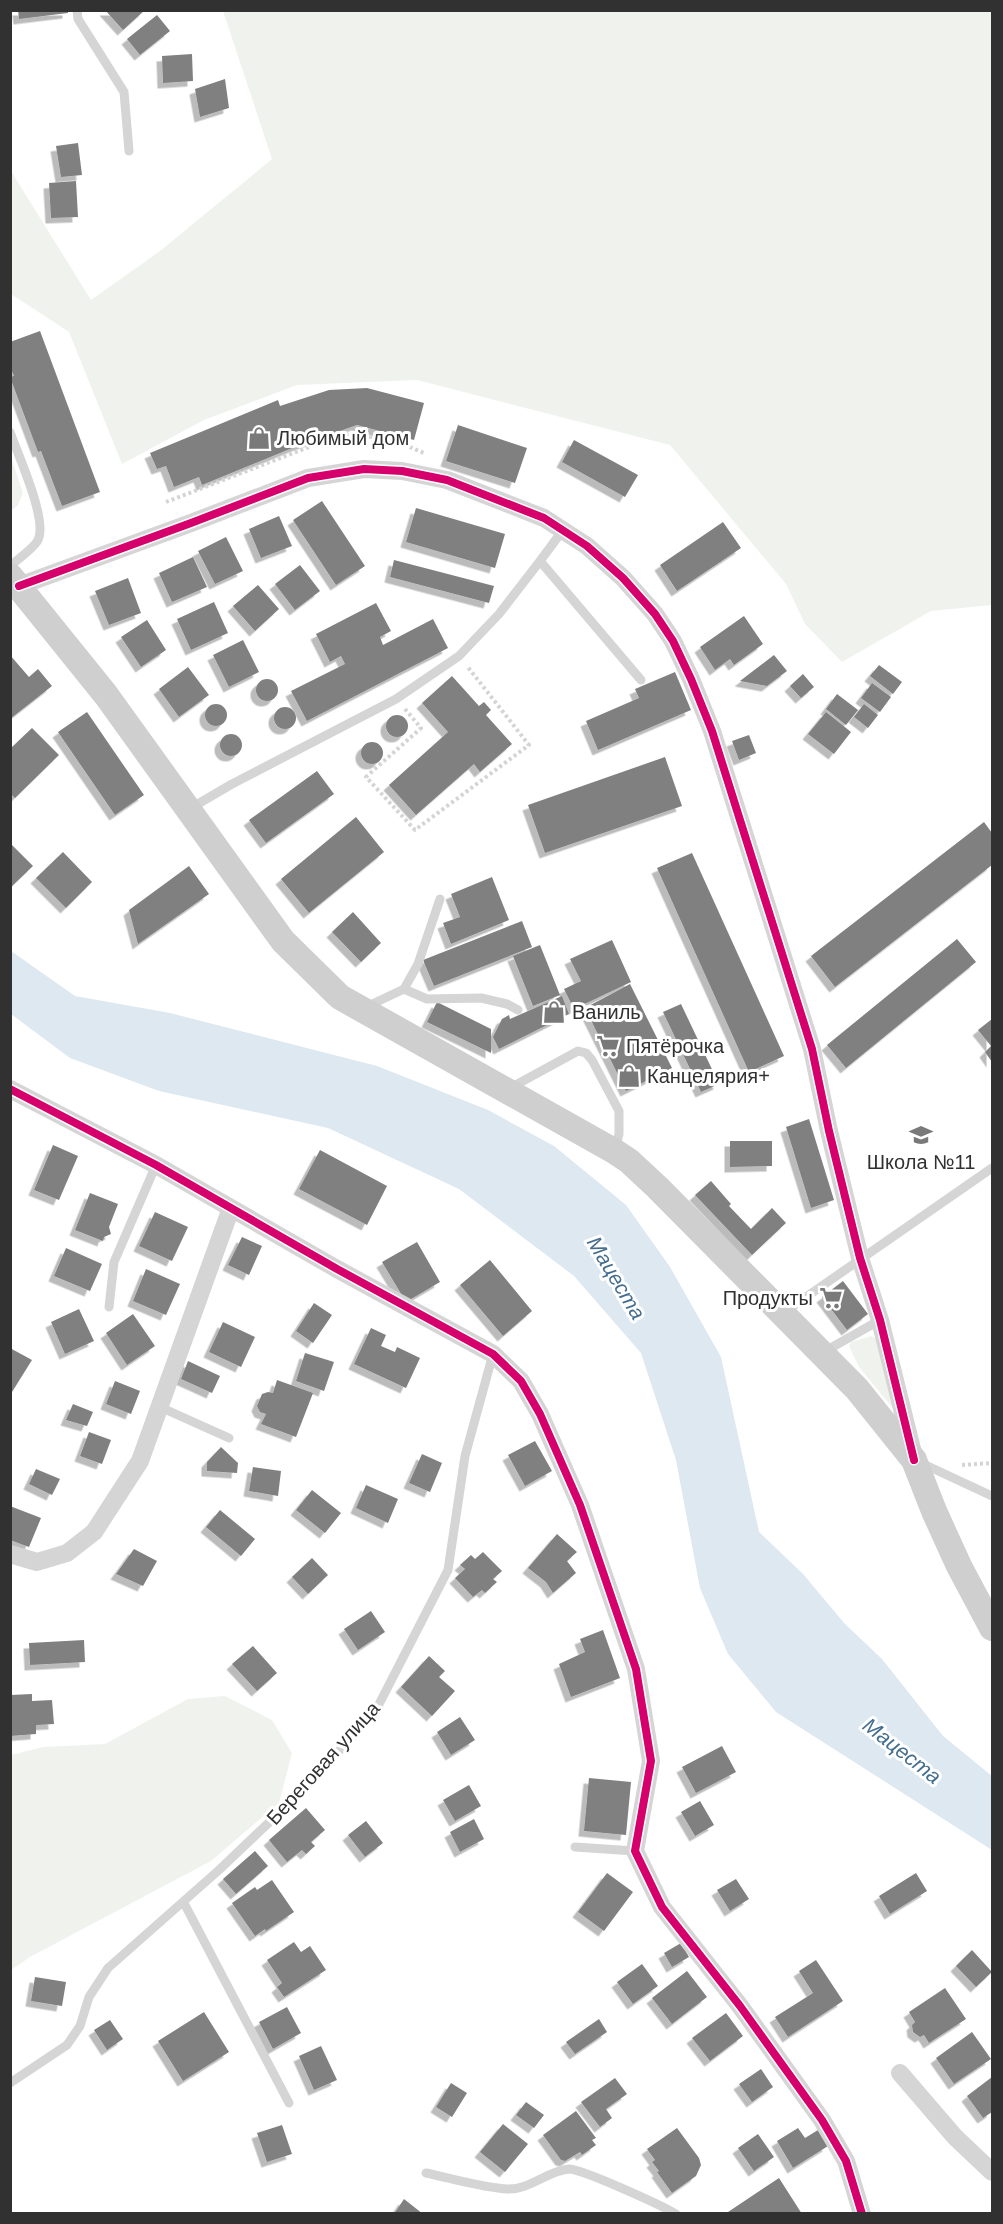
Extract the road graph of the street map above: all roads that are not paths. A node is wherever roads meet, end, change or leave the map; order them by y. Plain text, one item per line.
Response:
1 (77, 10) edge
2 (129, 151) dead end
3 (10, 432) edge
4 (563, 530) junction
5 (540, 561) junction
6 (13, 576) edge
7 (641, 680) dead end
8 (189, 810) junction
9 (440, 899) dead end
10 (404, 989) junction
11 (361, 1009) junction
12 (518, 1010) dead end
13 (10, 1089) edge
14 (507, 1089) junction
15 (614, 1151) junction
16 (156, 1165) junction
17 (993, 1168) edge
18 (231, 1208) junction
19 (860, 1258) junction
20 (109, 1307) dead end
21 (781, 1314) junction
22 (880, 1320) junction
23 (493, 1354) junction
24 (820, 1354) junction
25 (160, 1407) junction
26 (229, 1438) dead end
27 (914, 1460) junction
28 (993, 1496) edge
29 (10, 1554) edge
30 (993, 1628) edge
31 (575, 1847) dead end
32 (635, 1851) junction
33 (184, 1903) junction
34 (900, 2073) dead end
35 (10, 2084) edge
36 (289, 2103) dead end
37 (993, 2172) edge
38 (426, 2173) dead end
39 (676, 2214) edge
40 (862, 2214) edge

1 - 2 lane
3 - 6 lane
4 - 5 lane
4 - 6 street
4 - 19 street
5 - 7 lane
5 - 8 lane
6 - 8 main road
8 - 11 main road
9 - 10 lane
10 - 11 lane
10 - 12 lane
11 - 14 main road
13 - 16 street
14 - 15 main road
14 - 15 lane
15 - 21 main road
16 - 18 street
16 - 20 lane
17 - 19 lane
18 - 23 street
18 - 25 street
19 - 21 lane
19 - 22 street
21 - 24 main road
22 - 24 lane
22 - 27 street
23 - 32 street
23 - 33 lane, Береговая улица
24 - 27 main road
25 - 26 lane
25 - 29 street
27 - 28 lane
27 - 30 main road
31 - 32 lane
32 - 40 street
33 - 35 lane, Береговая улица
33 - 36 lane
34 - 37 street
38 - 39 lane

